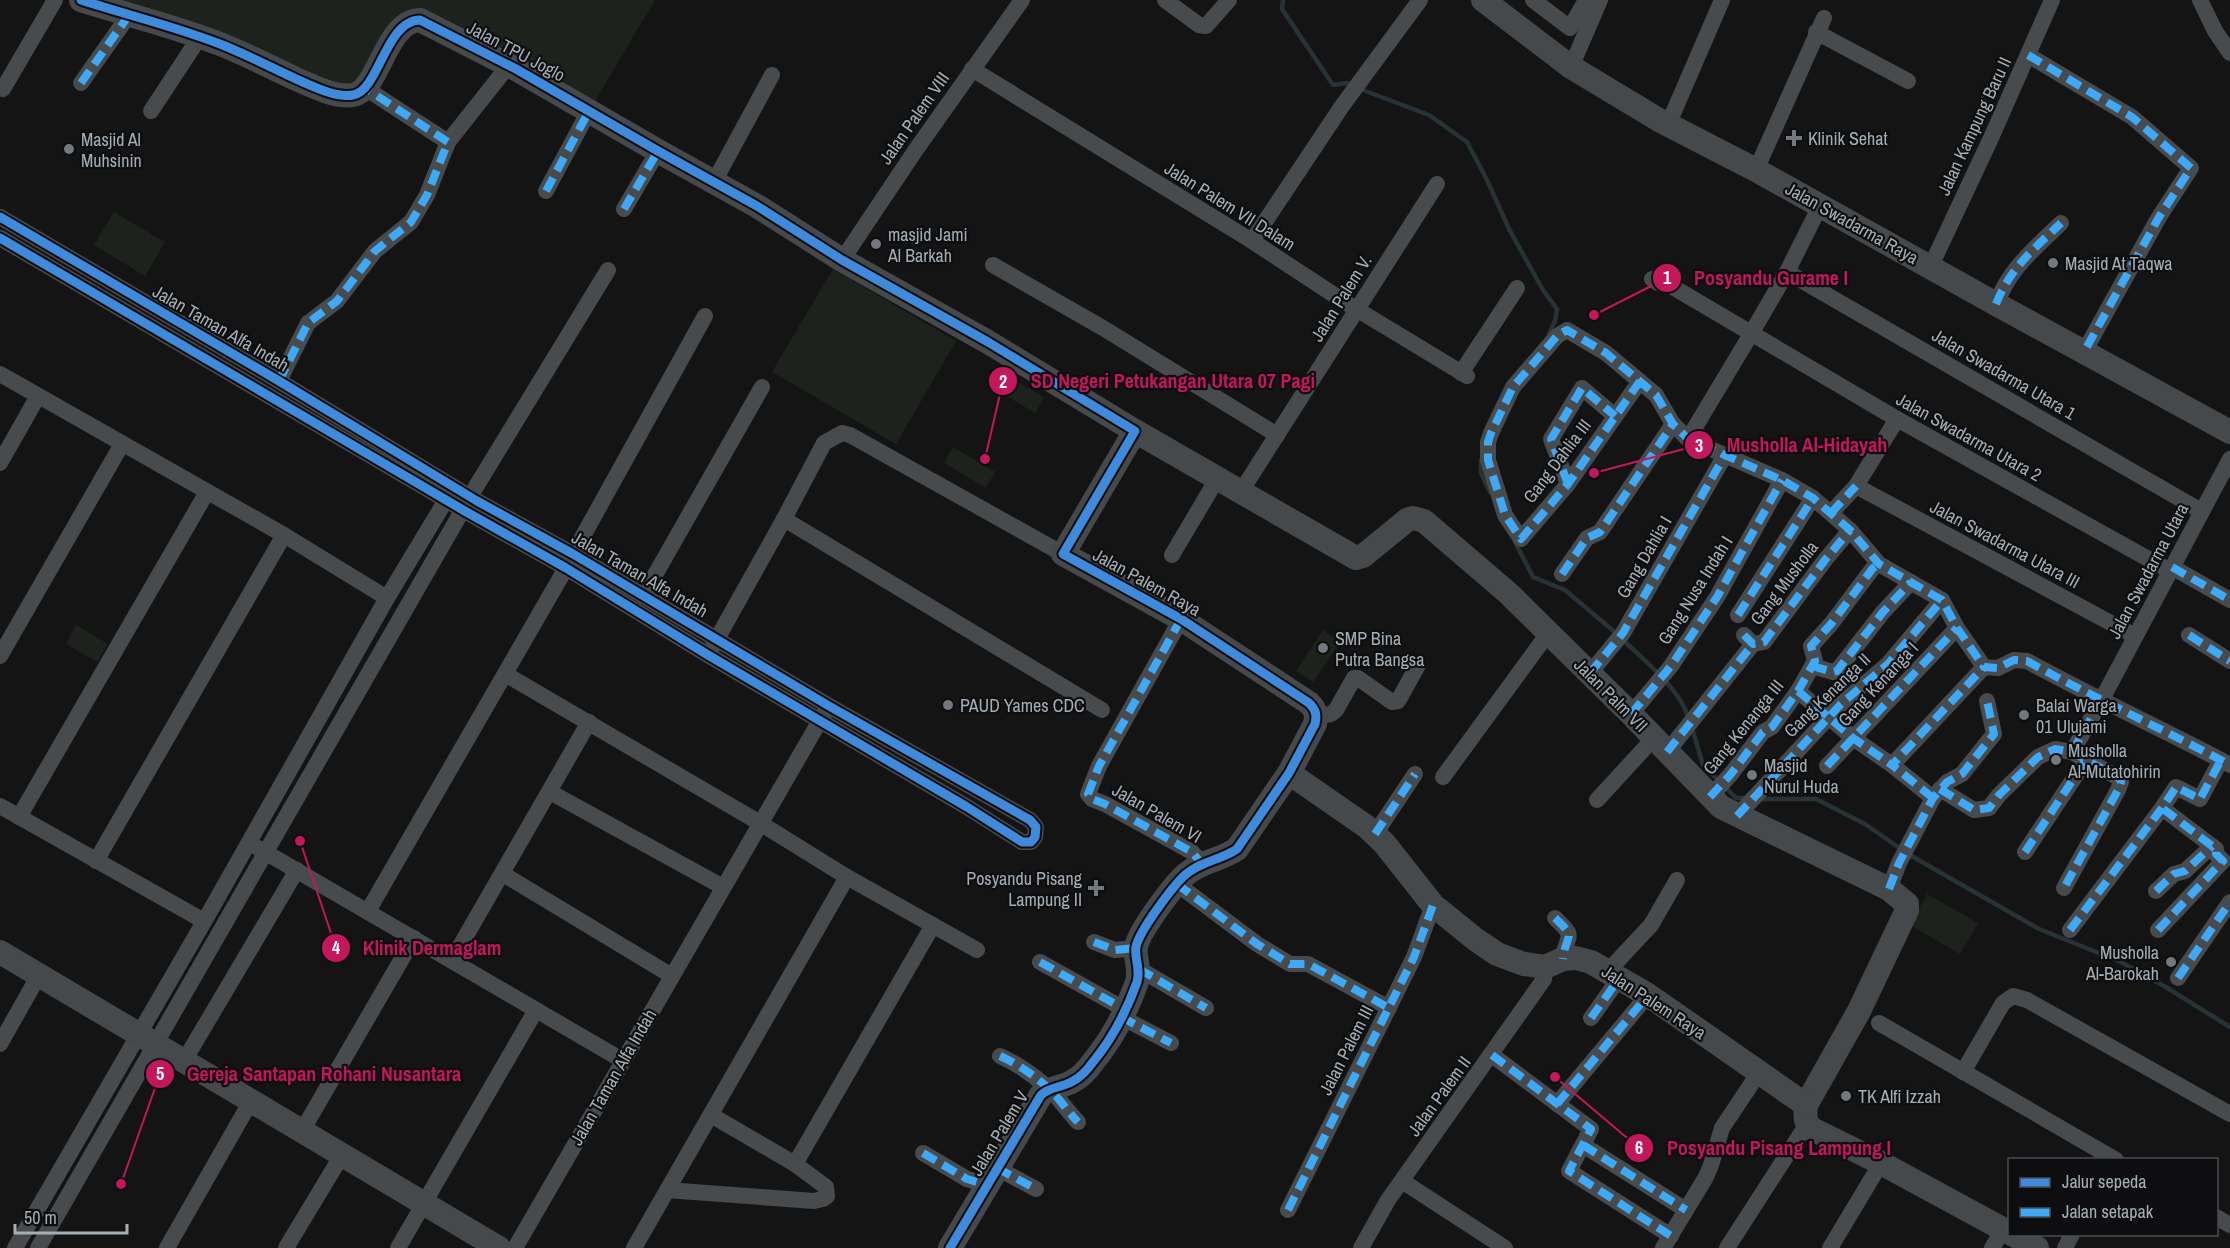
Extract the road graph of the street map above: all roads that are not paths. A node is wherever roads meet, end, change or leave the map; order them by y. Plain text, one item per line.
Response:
1 (55, 0) edge
2 (81, 0) edge
3 (1022, 0) edge
4 (1164, 0) edge
5 (1229, 0) edge
6 (1420, 0) edge
7 (1483, 0) edge
8 (1533, 0) edge
9 (1586, 0) edge
10 (1600, 0) edge
11 (1722, 0) edge
12 (2052, 0) edge
13 (2200, 0) edge
14 (129, 15) junction
15 (199, 38) junction
16 (2230, 53) edge
17 (2028, 55) junction
18 (509, 65) junction
19 (1571, 67) junction
20 (972, 69) junction
21 (772, 75) dead end
22 (1908, 81) dead end
23 (81, 83) dead end
24 (365, 88) junction
25 (3, 89) dead end
26 (151, 111) dead end
27 (589, 111) junction
28 (1668, 125) junction
29 (448, 142) junction
30 (658, 151) junction
31 (1756, 170) junction
32 (714, 182) junction
33 (1437, 184) dead end
34 (546, 191) dead end
35 (1820, 206) junction
36 (624, 209) dead end
37 (0, 217) edge
38 (2061, 223) dead end
39 (0, 238) edge
40 (1252, 241) junction
41 (842, 260) junction
42 (993, 265) dead end
43 (1930, 268) junction
44 (608, 270) dead end
45 (1787, 272) junction
46 (1652, 279) dead end
47 (1517, 288) dead end
48 (1996, 304) junction
49 (1357, 309) junction
50 (705, 316) dead end
51 (1751, 334) junction
52 (2084, 352) junction
53 (0, 374) edge
54 (279, 381) junction
55 (1640, 381) junction
56 (762, 387) dead end
57 (38, 396) junction
58 (1615, 416) junction
59 (1897, 419) junction
60 (1673, 424) junction
61 (1135, 431) junction
62 (2230, 432) edge
63 (1277, 435) junction
64 (1688, 439) junction
65 (122, 444) junction
66 (1725, 456) junction
67 (2230, 459) edge
68 (0, 463) edge
69 (1217, 479) junction
70 (1782, 480) junction
71 (1568, 484) junction
72 (1856, 486) junction
73 (207, 492) junction
74 (450, 493) junction
75 (1240, 493) junction
76 (1813, 498) junction
77 (466, 503) junction
78 (2202, 511) junction
79 (1831, 513) junction
80 (784, 519) junction
81 (1850, 530) junction
82 (284, 535) junction
83 (1064, 554) junction
84 (1172, 555) dead end
85 (570, 561) junction
86 (1879, 564) junction
87 (2171, 569) junction
88 (1562, 574) dead end
89 (1911, 582) junction
90 (643, 596) junction
91 (387, 598) junction
92 (1942, 600) junction
93 (2230, 600) edge
94 (1738, 615) dead end
95 (1181, 618) junction
96 (1957, 628) junction
97 (1549, 632) junction
98 (2189, 635) dead end
99 (2135, 636) junction
100 (718, 638) junction
101 (708, 655) junction
102 (0, 656) edge
103 (2230, 661) edge
104 (1418, 665) dead end
105 (1812, 666) junction
106 (1984, 667) junction
107 (1590, 673) junction
108 (505, 674) junction
109 (1798, 691) junction
110 (1987, 701) dead end
111 (2101, 701) junction
112 (1102, 710) dead end
113 (825, 713) junction
114 (1631, 714) junction
115 (1317, 716) junction
116 (1829, 716) junction
117 (589, 722) junction
118 (1853, 738) junction
119 (1667, 742) junction
120 (2079, 756) junction
121 (2226, 763) edge
122 (1892, 765) junction
123 (1827, 766) dead end
124 (1288, 772) junction
125 (1415, 774) dead end
126 (1443, 777) dead end
127 (550, 792) junction
128 (1713, 793) junction
129 (1937, 794) junction
130 (1598, 800) dead end
131 (0, 806) edge
132 (2162, 808) junction
133 (1740, 813) junction
134 (20, 817) junction
135 (760, 823) junction
136 (1375, 834) junction
137 (249, 843) junction
138 (2212, 846) junction
139 (266, 852) junction
140 (2025, 852) dead end
141 (96, 861) junction
142 (1201, 863) junction
143 (297, 870) junction
144 (503, 874) junction
145 (847, 878) junction
146 (1677, 880) dead end
147 (1177, 884) junction
148 (723, 887) junction
149 (2064, 888) dead end
150 (1889, 889) junction
151 (2156, 891) dead end
152 (2230, 902) edge
153 (1433, 905) junction
154 (368, 911) junction
155 (1555, 918) dead end
156 (204, 921) junction
157 (933, 925) junction
158 (2070, 930) dead end
159 (2158, 930) dead end
160 (414, 938) junction
161 (1094, 942) dead end
162 (976, 950) dead end
163 (0, 952) edge
164 (1137, 958) junction
165 (452, 960) junction
166 (1040, 962) dead end
167 (1554, 963) junction
168 (1614, 974) junction
169 (39, 975) junction
170 (672, 976) junction
171 (2178, 978) dead end
172 (1648, 995) junction
173 (1206, 1008) dead end
174 (1389, 1008) junction
175 (536, 1010) junction
176 (1124, 1014) junction
177 (1591, 1018) dead end
178 (1879, 1023) dead end
179 (146, 1039) junction
180 (1171, 1043) dead end
181 (0, 1044) edge
182 (1492, 1055) junction
183 (1000, 1056) dead end
184 (622, 1060) junction
185 (184, 1061) junction
186 (1963, 1072) junction
187 (1758, 1074) junction
188 (1048, 1088) junction
189 (251, 1101) junction
190 (1557, 1104) junction
191 (2230, 1114) edge
192 (711, 1115) junction
193 (1806, 1115) junction
194 (1078, 1122) dead end
195 (302, 1131) junction
196 (1583, 1145) junction
197 (923, 1154) dead end
198 (342, 1155) junction
199 (2114, 1158) edge
200 (1881, 1163) junction
201 (795, 1164) junction
202 (992, 1176) junction
203 (1402, 1181) junction
204 (667, 1190) junction
205 (1036, 1190) dead end
206 (424, 1204) junction
207 (1288, 1210) dead end
208 (1686, 1210) junction
209 (2004, 1236) edge
210 (1667, 1242) edge
211 (15, 1248) edge
212 (38, 1248) edge
213 (167, 1248) edge
214 (286, 1248) edge
215 (398, 1248) edge
216 (499, 1248) edge
217 (515, 1248) edge
218 (634, 1248) edge
219 (950, 1248) edge
220 (1361, 1248) edge
221 (1505, 1248) edge
222 (1727, 1248) edge
223 (1830, 1248) edge
224 (2037, 1248) edge

1 - 25 street
2 - 14 street
3 - 20 street, Jalan Palem VIII
4 - 5 street
6 - 40 street
7 - 19 street, Jalan Swadarma Raya
8 - 9 street
10 - 19 street
11 - 28 street
12 - 17 street, Jalan Kampung Baru II
13 - 16 street
14 - 15 street
14 - 23 street
15 - 24 street
15 - 26 street
17 - 43 street, Jalan Kampung Baru II
17 - 52 street
18 - 24 street, Jalan TPU Joglo
18 - 27 street, Jalan TPU Joglo
18 - 29 street
19 - 28 street, Jalan Swadarma Raya
20 - 40 street, Jalan Palem VII Dalam
20 - 41 street, Jalan Palem VIII
21 - 32 street
22 - 31 street
24 - 29 street
27 - 30 street, Jalan TPU Joglo
27 - 34 street
28 - 31 street, Jalan Swadarma Raya
29 - 54 street
30 - 32 street, Jalan TPU Joglo
30 - 36 street
31 - 35 street, Jalan Swadarma Raya
32 - 41 street, Jalan TPU Joglo
33 - 49 street, Jalan Palem V.
35 - 43 street, Jalan Swadarma Raya
35 - 45 street
37 - 54 street, Jalan Taman Alfa Indah
38 - 48 street
39 - 74 street, Jalan Taman Alfa Indah
40 - 49 street, Jalan Palem VII Dalam
41 - 61 street
42 - 63 street
43 - 48 street, Jalan Swadarma Raya
44 - 77 street
45 - 51 street
45 - 78 street, Jalan Swadarma Utara 1
46 - 51 street, Jalan Swadarma Utara 2
47 - 49 street, Jalan Palem VII Dalam
48 - 52 street, Jalan Swadarma Raya
49 - 63 street, Jalan Palem V.
50 - 85 street
51 - 59 street, Jalan Swadarma Utara 2
51 - 64 street
52 - 62 street, Jalan Swadarma Raya
53 - 57 street
54 - 74 street, Jalan Taman Alfa Indah
55 - 58 street, Gang Dahlia III
55 - 60 street
55 - 71 street, Gang Dahlia III
56 - 90 street
57 - 65 street
57 - 68 street
58 - 71 street, Gang Dahlia III
58 - 71 street
59 - 72 street
59 - 87 street, Jalan Swadarma Utara 2
60 - 64 street
60 - 88 street
61 - 69 street, Jalan Palm VII
61 - 83 street, Jalan Palem Raya
63 - 75 street, Jalan Palem V.
64 - 66 street
65 - 73 street
65 - 102 street
66 - 70 street
66 - 107 street, Gang Dahlia I
67 - 78 street, Jalan Swadarma Utara
69 - 75 street, Jalan Palm VII
69 - 84 street
70 - 76 street
70 - 114 street, Gang Nusa Indah I
72 - 79 street
72 - 99 street, Jalan Swadarma Utara III
73 - 82 street
73 - 134 street
74 - 77 street, Jalan Taman Alfa Indah
74 - 91 street
75 - 97 street, Jalan Palm VII
76 - 79 street
76 - 94 street
77 - 85 street, Jalan Taman Alfa Indah
77 - 139 street
78 - 87 street, Jalan Swadarma Utara
79 - 81 street
80 - 83 street
80 - 100 street
80 - 112 street
81 - 86 street
81 - 119 street, Gang Musholla
82 - 91 street
82 - 141 street
83 - 95 street, Jalan Palem Raya
85 - 90 street, Jalan Taman Alfa Indah
85 - 101 street, Jalan Taman Alfa Indah
85 - 108 street
86 - 89 street
86 - 105 street, Gang Kenanga III
87 - 93 street, Jalan Swadarma Utara 2
87 - 99 street, Jalan Swadarma Utara
89 - 92 street
89 - 105 street
90 - 100 street, Jalan Taman Alfa Indah
91 - 137 street
92 - 96 street
92 - 116 street, Gang Kenanga II
95 - 115 street, Jalan Palem Raya
95 - 142 street, Jalan Palem VI
96 - 106 street
96 - 118 street, Gang Kenanga I
97 - 107 street, Jalan Palm VII
97 - 126 street
98 - 103 street
99 - 111 street, Jalan Swadarma Utara
100 - 101 street
100 - 113 street, Jalan Taman Alfa Indah
101 - 113 street, Jalan Taman Alfa Indah
104 - 115 street
105 - 109 street, Gang Kenanga III
106 - 111 street
106 - 122 street
107 - 114 street, Jalan Palm VII
108 - 117 street
108 - 154 street
109 - 116 street
109 - 128 street, Gang Kenanga III
110 - 129 street
111 - 120 street, Jalan Swadarma Utara
111 - 121 street
113 - 113 street, Jalan Taman Alfa Indah
113 - 135 street, Jalan Taman Alfa Indah
114 - 119 street, Jalan Palm VII
115 - 124 street
116 - 118 street
116 - 133 street, Gang Kenanga II
117 - 127 street
117 - 135 street
118 - 122 street
118 - 123 street, Gang Kenanga I
119 - 128 street, Jalan Palm VII
119 - 130 street, Gang Musholla
120 - 129 street
120 - 140 street, Jalan Swadarma Utara
120 - 149 street
121 - 132 street
122 - 129 street
124 - 136 street, Jalan Palem Raya
124 - 142 street, Jalan Palem V
125 - 136 street
127 - 144 street
127 - 148 street
128 - 133 street, Jalan Palm VII
129 - 150 street
131 - 134 street
132 - 138 street
132 - 158 street
133 - 150 street, Jalan Palm VII
134 - 141 street
135 - 145 street
135 - 148 street, Jalan Taman Alfa Indah
136 - 153 street, Jalan Palem Raya
137 - 139 street
137 - 156 street
138 - 151 street
138 - 159 street
139 - 143 street
139 - 179 street
141 - 156 street
142 - 147 street, Jalan Palem V
143 - 154 street
143 - 185 street
144 - 165 street
144 - 170 street
145 - 157 street
145 - 192 street
146 - 168 street
147 - 164 street, Jalan Palem V
147 - 174 street
148 - 170 street, Jalan Taman Alfa Indah
150 - 193 street, Jalan Palm VII
152 - 171 street
153 - 167 street, Jalan Palem Raya
153 - 174 street, Jalan Palem III
154 - 160 street
155 - 167 street, Jalan Palem II
156 - 179 street
157 - 162 street
157 - 201 street
160 - 165 street
160 - 195 street
161 - 164 street
163 - 169 street
164 - 173 street
164 - 176 street, Jalan Palem V
165 - 175 street
166 - 176 street
167 - 168 street, Jalan Palem Raya
167 - 182 street, Jalan Palem II
168 - 172 street, Jalan Palem Raya
168 - 177 street
169 - 179 street
169 - 181 street
170 - 184 street, Jalan Taman Alfa Indah
172 - 187 street, Jalan Palem Raya
172 - 190 street
174 - 207 street, Jalan Palem III
175 - 184 street
175 - 206 street
176 - 180 street
176 - 188 street, Jalan Palem V
178 - 186 street
179 - 185 street
179 - 211 street
179 - 212 street
182 - 190 street
182 - 203 street, Jalan Palem II
183 - 188 street
184 - 217 street, Jalan Taman Alfa Indah
185 - 189 street
186 - 191 street
186 - 199 street
187 - 193 street, Jalan Palem Raya
187 - 208 street
188 - 194 street
188 - 202 street, Jalan Palem V
189 - 195 street
189 - 213 street
190 - 196 street
192 - 201 street
192 - 204 street
193 - 200 street, Jalan Palem Raya
193 - 222 street
195 - 198 street
196 - 208 street
196 - 210 street
197 - 202 street
198 - 206 street
198 - 214 street
200 - 209 street, Jalan Palem Raya
200 - 223 street
201 - 204 street
202 - 205 street
202 - 219 street, Jalan Palem V
203 - 220 street, Jalan Palem II
203 - 221 street
204 - 218 street
206 - 215 street
206 - 216 street
208 - 210 street
209 - 224 street, Jalan Palem Raya

